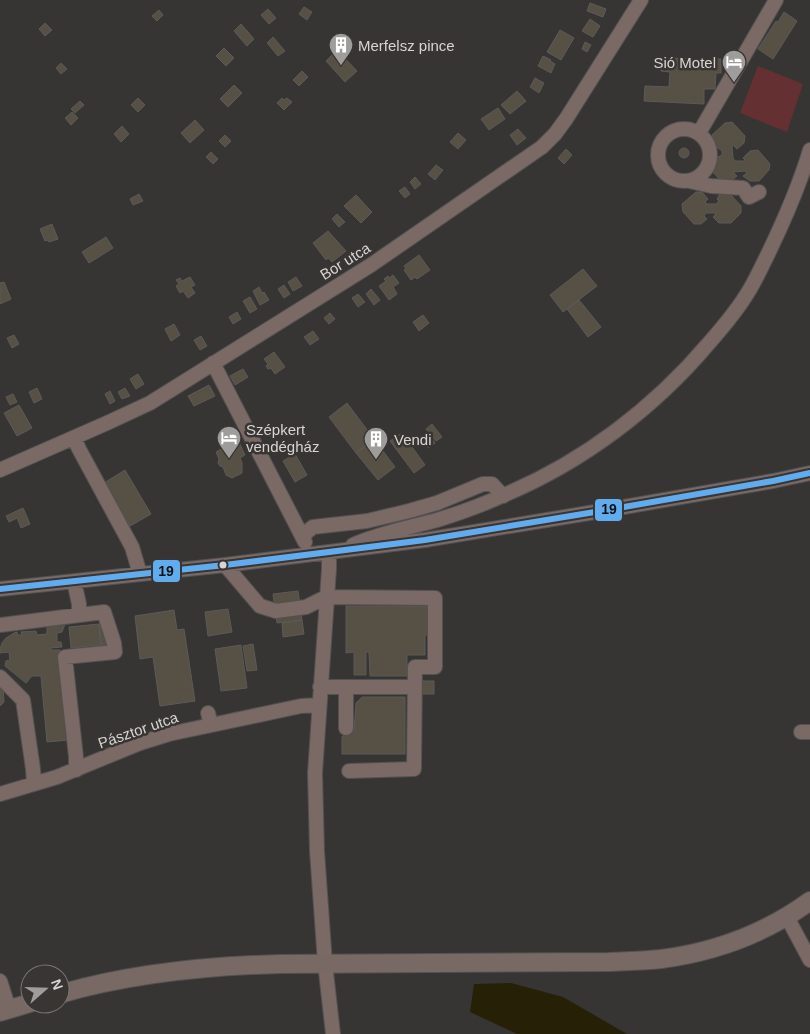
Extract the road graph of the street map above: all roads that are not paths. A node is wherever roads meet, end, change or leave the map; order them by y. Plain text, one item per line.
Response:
1 (641, 0) edge
2 (776, 0) edge
3 (699, 133) junction
4 (810, 150) edge
5 (706, 170) junction
6 (689, 182) junction
7 (711, 186) junction
8 (759, 192) dead end
9 (213, 363) junction
10 (74, 438) junction
11 (0, 470) edge
12 (810, 473) edge
13 (810, 479) edge
14 (773, 481) junction
15 (503, 496) junction
16 (302, 536) junction
17 (333, 551) junction
18 (311, 554) junction
19 (225, 565) junction
20 (140, 574) junction
21 (74, 581) junction
22 (0, 589) edge
23 (326, 596) junction
24 (78, 615) junction
25 (0, 626) edge
26 (0, 677) edge
27 (414, 686) junction
28 (320, 687) junction
29 (346, 687) junction
30 (319, 705) junction
31 (346, 728) dead end
32 (76, 770) junction
33 (349, 771) dead end
34 (34, 784) junction
35 (0, 794) edge
36 (810, 902) edge
37 (786, 917) junction
38 (810, 960) edge
39 (325, 963) junction
40 (0, 981) edge
41 (70, 991) edge
42 (20, 1005) edge
43 (4, 1011) edge
44 (333, 1034) edge

1 - 9 street, Bor utca
2 - 3 street
3 - 5 street
3 - 6 street
4 - 15 street
5 - 6 street
5 - 7 street
6 - 7 street
7 - 8 street
9 - 10 street, Bor utca
9 - 16 street
10 - 11 street, Bor utca
10 - 20 street
12 - 14 street
13 - 14 street
14 - 17 street
15 - 16 street
15 - 17 street
16 - 18 street
17 - 18 street
17 - 23 street
18 - 19 street
19 - 20 street
19 - 23 street
20 - 21 street
21 - 22 street
21 - 24 street
23 - 27 street
23 - 28 street
24 - 25 street
24 - 32 street
26 - 34 street
27 - 29 street
27 - 33 street
28 - 29 street
28 - 30 street
29 - 31 street
30 - 32 street, Pásztor utca
30 - 39 street
32 - 34 street, Pásztor utca
34 - 35 street, Pásztor utca
36 - 37 main road
37 - 38 street
37 - 39 main road
39 - 41 main road
39 - 44 street
40 - 43 street
42 - 43 main road

